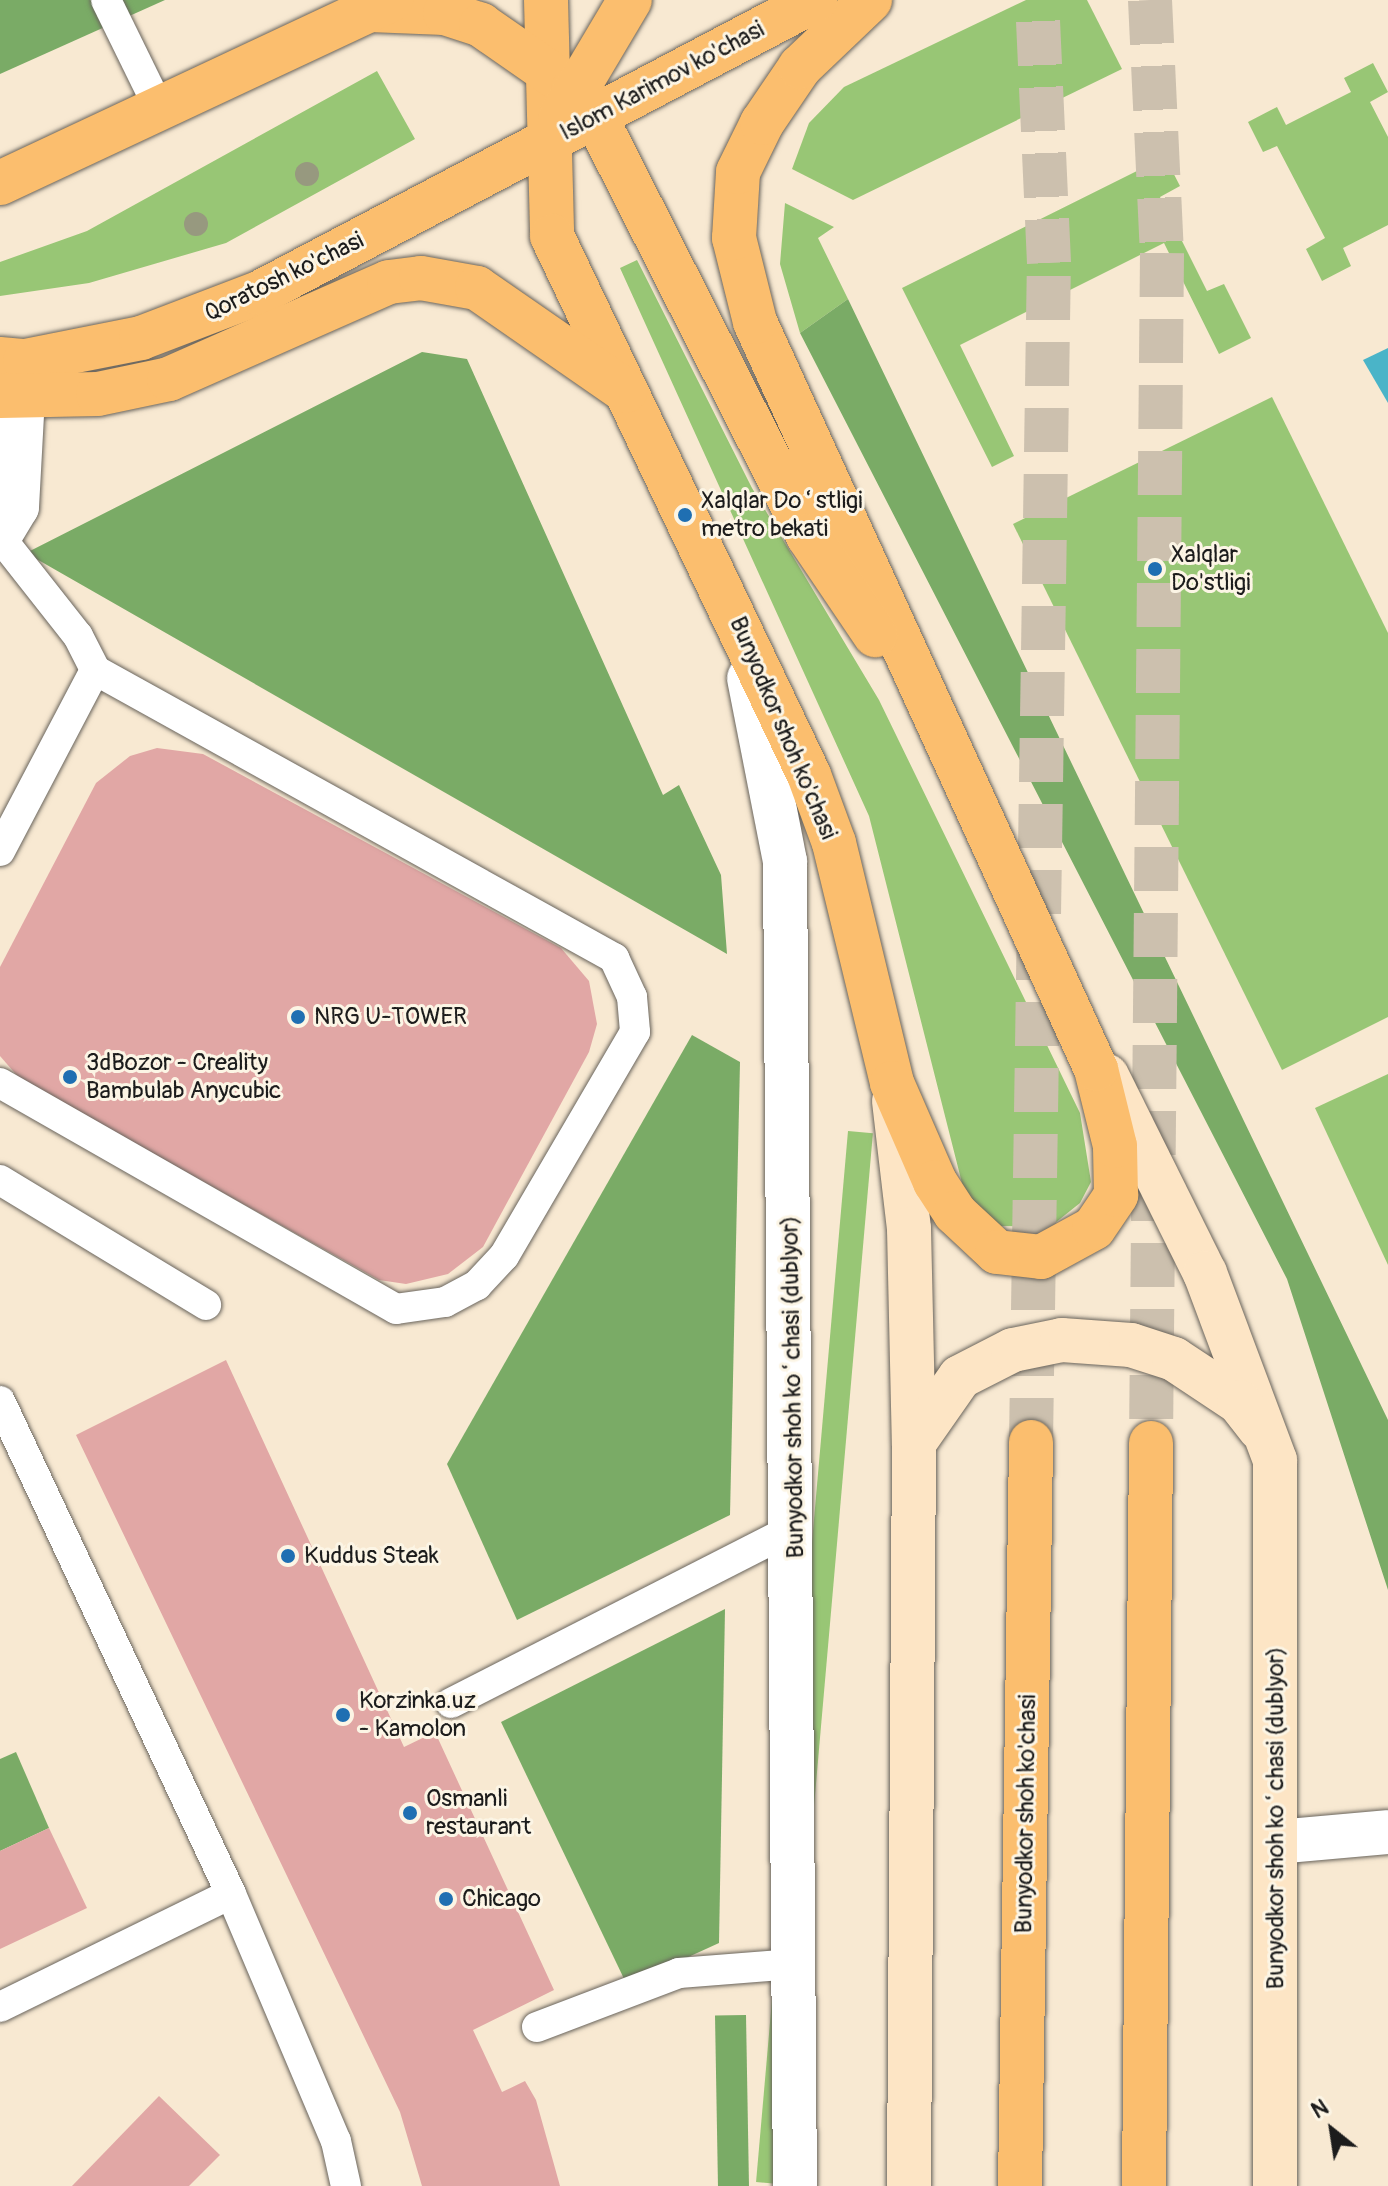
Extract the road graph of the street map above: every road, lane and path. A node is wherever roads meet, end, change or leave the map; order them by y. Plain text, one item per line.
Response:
1 (106, 0) edge
2 (546, 0) edge
3 (630, 0) edge
4 (816, 0) edge
5 (870, 0) edge
6 (381, 3) edge
7 (572, 91) junction
8 (160, 110) junction
9 (550, 140) junction
10 (0, 183) edge
11 (12, 378) edge
12 (627, 392) junction
13 (0, 536) edge
14 (724, 596) junction
15 (95, 670) junction
16 (928, 713) junction
17 (0, 851) edge
18 (1076, 1013) junction
19 (0, 1083) edge
20 (892, 1083) junction
21 (0, 1180) edge
22 (206, 1305) dead end
23 (0, 1401) edge
24 (1031, 1442) tunnel mouth
25 (1151, 1443) tunnel mouth
26 (914, 1445) junction
27 (1275, 1460) junction
28 (795, 1528) junction
29 (451, 1703) dead end
30 (1388, 1832) edge
31 (1277, 1842) junction
32 (231, 1894) junction
33 (794, 1964) junction
34 (0, 2007) edge
35 (537, 2027) dead end
36 (346, 2186) edge
37 (795, 2186) edge
38 (909, 2186) edge
39 (1020, 2186) edge
40 (1144, 2186) edge
41 (1275, 2186) edge

1 - 8 lane
2 - 7 main road, Bunyodkor shoh ko'chasi
3 - 7 main road
4 - 7 main road, Islom Karimov ko'chasi
5 - 16 main road
6 - 7 main road
6 - 8 main road
7 - 9 main road, Islom Karimov ko'chasi
7 - 9 main road, Bunyodkor shoh ko'chasi
7 - 16 main road
8 - 10 main road
9 - 11 main road, Qoratosh ko'chasi
9 - 12 main road, Bunyodkor shoh ko'chasi
11 - 12 main road
11 - 13 street
12 - 14 main road, Bunyodkor shoh ko'chasi
13 - 15 lane
14 - 20 main road, Bunyodkor shoh ko'chasi
14 - 28 street, Bunyodkor shoh koʻchasi (dublyor)
15 - 17 lane
15 - 19 lane
16 - 18 main road
18 - 20 main road
18 - 27 street, Bunyodkor shoh koʻchasi (dublyor)
20 - 26 street, Bunyodkor shoh ko'chasi
21 - 22 lane
23 - 32 lane
24 - 39 main road, Bunyodkor shoh ko'chasi
25 - 40 main road
26 - 27 street
26 - 38 street
27 - 31 street, Bunyodkor shoh koʻchasi (dublyor)
28 - 29 lane
28 - 33 street, Bunyodkor shoh koʻchasi (dublyor)
30 - 31 street
31 - 41 street, Bunyodkor shoh koʻchasi (dublyor)
32 - 34 lane
32 - 36 lane
33 - 35 lane
33 - 37 street, Bunyodkor shoh koʻchasi (dublyor)

